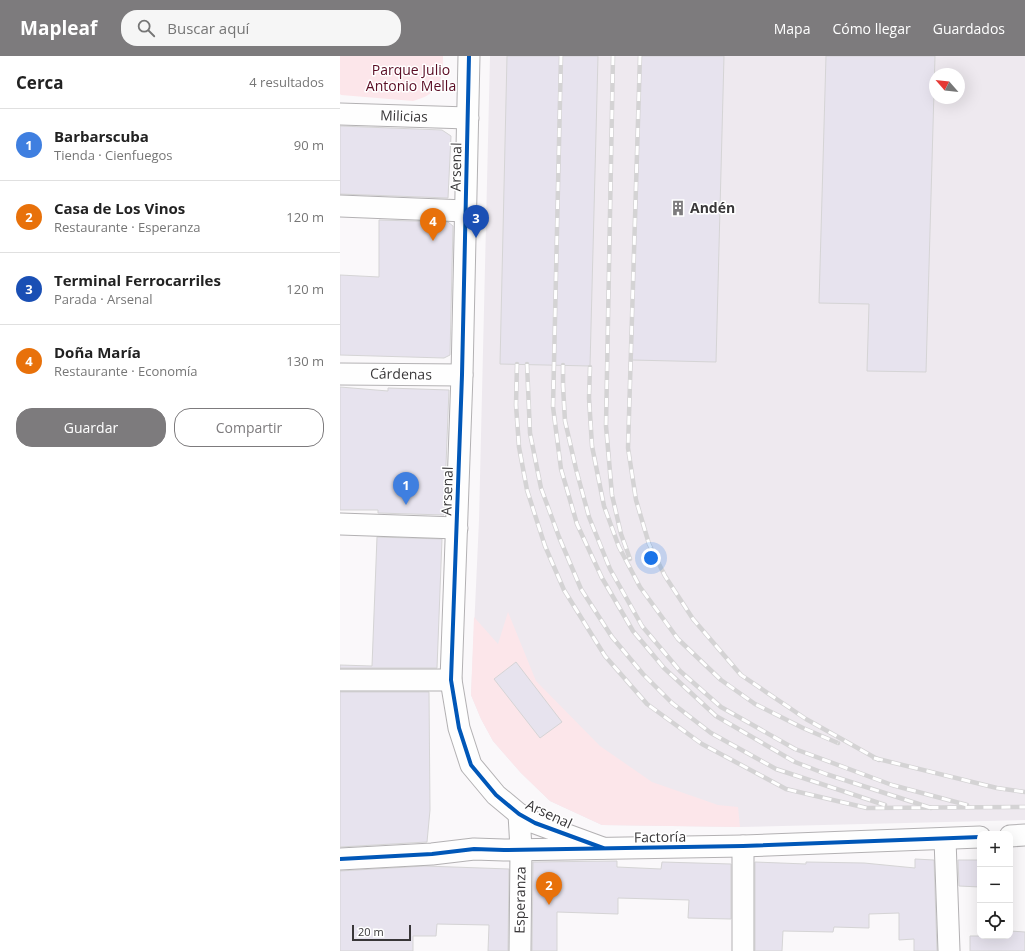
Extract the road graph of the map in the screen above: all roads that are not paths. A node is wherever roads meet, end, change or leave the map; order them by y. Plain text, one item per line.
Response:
1 (469, 56) edge
2 (340, 114) edge
3 (468, 118) junction
4 (340, 206) edge
5 (466, 211) junction
6 (340, 374) edge
7 (462, 375) junction
8 (340, 524) edge
9 (456, 528) junction
10 (340, 680) edge
11 (451, 680) junction
12 (519, 814) junction
13 (1013, 836) edge
14 (1025, 836) edge
15 (977, 837) edge
16 (945, 838) junction
17 (743, 846) junction
18 (603, 848) junction
19 (521, 849) junction
20 (340, 859) edge
21 (520, 951) edge
22 (743, 951) edge
23 (949, 951) edge

1 - 3 street, Arsenal
2 - 3 street, Milicias
3 - 5 street, Arsenal
4 - 5 street
5 - 7 street, Arsenal
6 - 7 street, Cárdenas
7 - 9 street, Arsenal
8 - 9 street
9 - 11 street, Arsenal
10 - 11 street
11 - 12 street, Arsenal
12 - 18 street, Arsenal
12 - 19 street, Esperanza
13 - 14 street
15 - 16 street, Factoría
16 - 17 street, Factoría
16 - 23 street
17 - 18 street, Factoría
17 - 22 street
18 - 19 street, Factoría
19 - 20 street, Factoría
19 - 21 street, Esperanza

